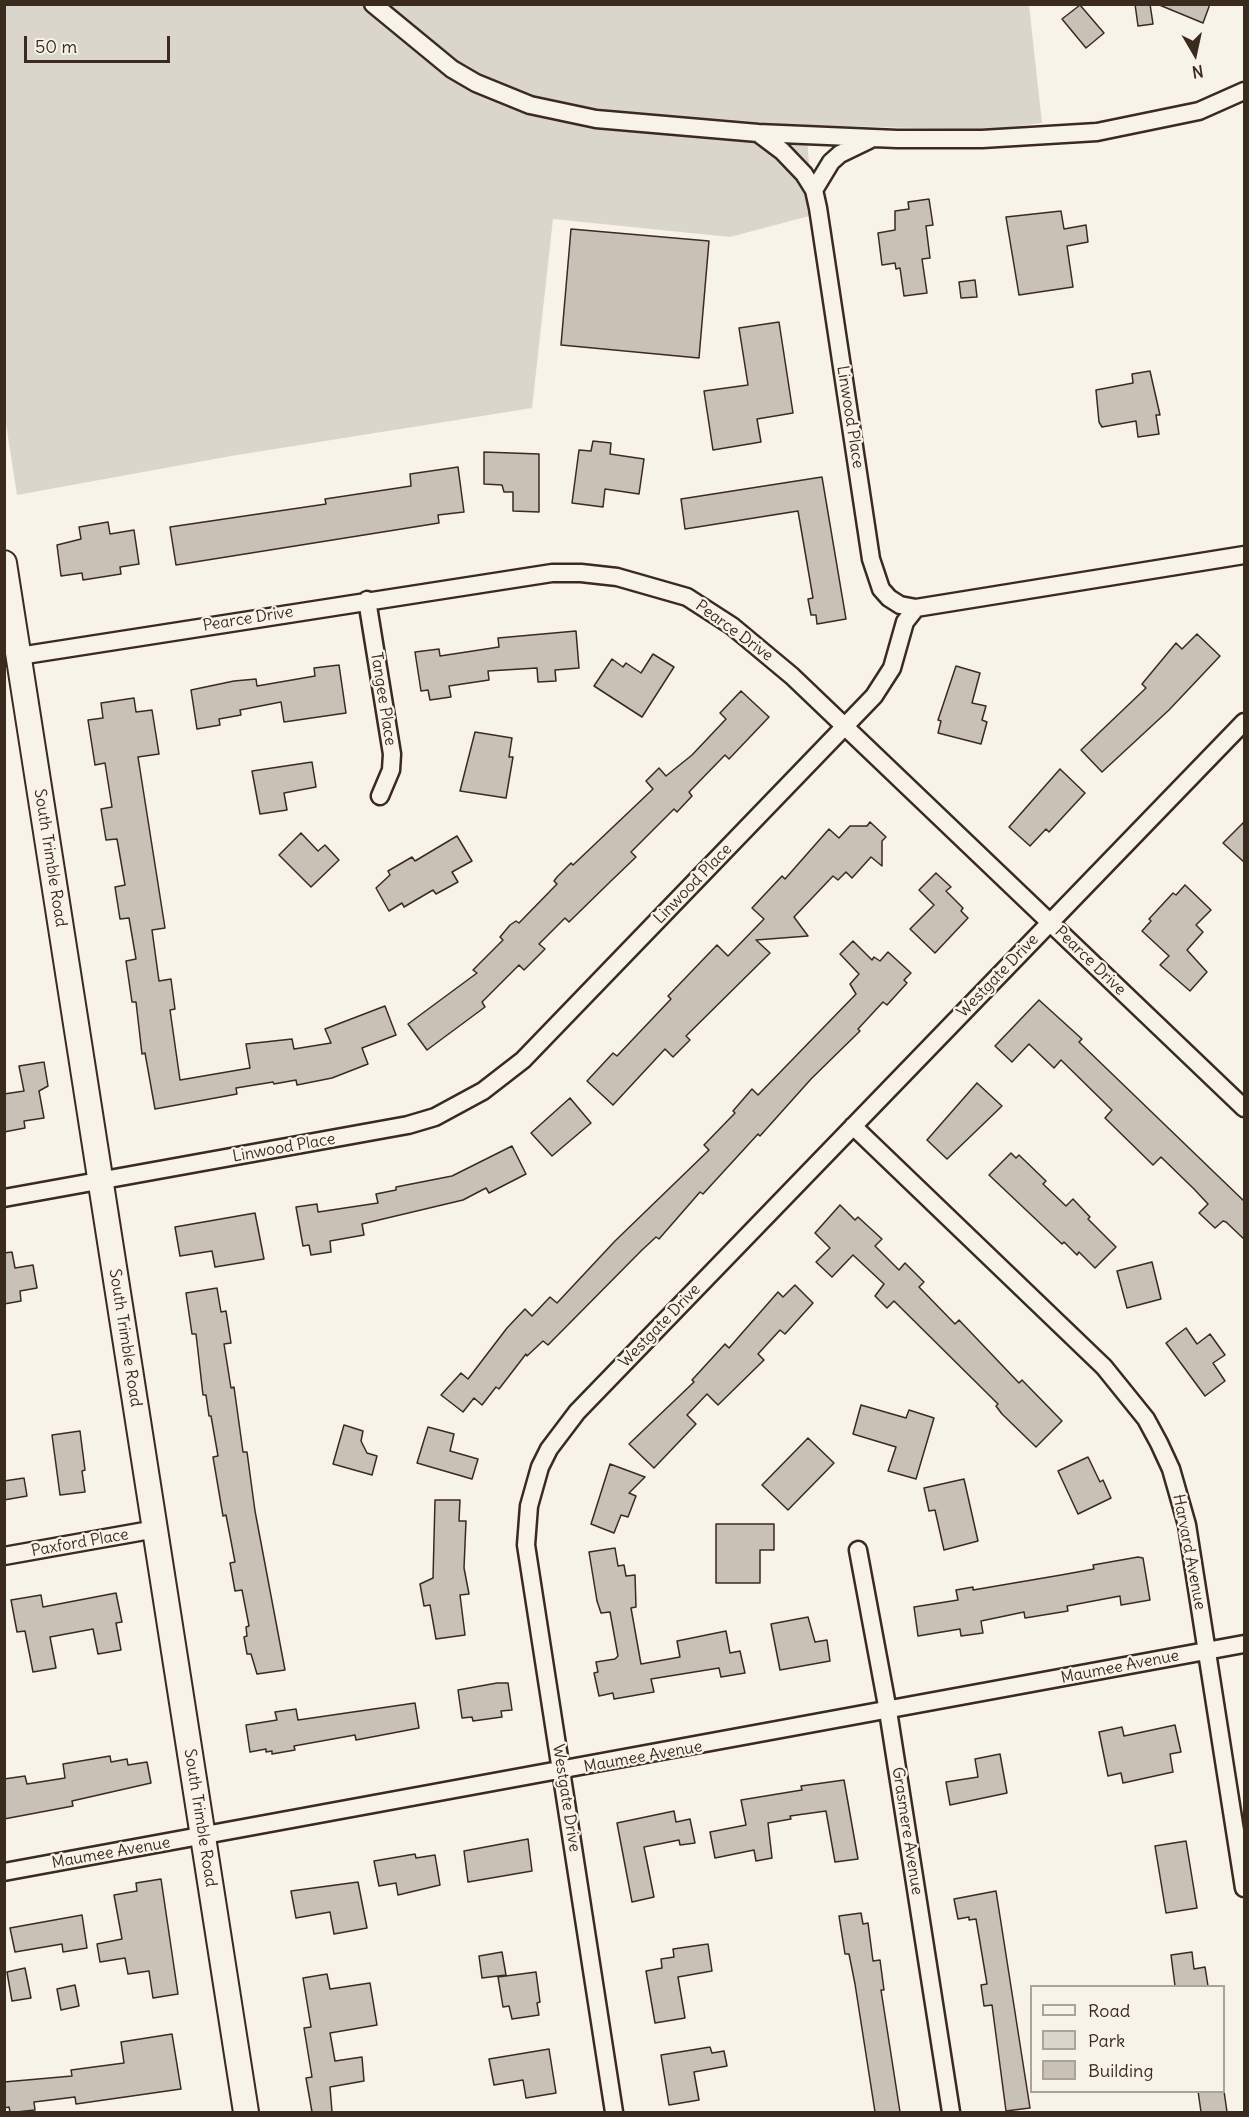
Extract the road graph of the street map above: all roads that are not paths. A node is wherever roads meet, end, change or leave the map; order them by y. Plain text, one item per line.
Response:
1 (373, 4) edge
2 (1245, 91) edge
3 (758, 133) junction
4 (873, 138) junction
5 (814, 190) junction
6 (1245, 555) edge
7 (4, 563) edge
8 (367, 600) junction
9 (916, 608) junction
10 (19, 656) junction
11 (1245, 722) edge
12 (846, 726) junction
13 (380, 796) dead end
14 (1050, 922) junction
15 (1245, 1108) edge
16 (853, 1126) junction
17 (101, 1181) junction
18 (4, 1198) edge
19 (156, 1529) junction
20 (858, 1550) dead end
21 (4, 1556) edge
22 (1245, 1644) edge
23 (1207, 1651) junction
24 (888, 1712) junction
25 (562, 1771) junction
26 (203, 1837) junction
27 (4, 1872) edge
28 (1245, 1888) edge
29 (246, 2112) edge
30 (614, 2112) edge
31 (951, 2112) edge

1 - 3 street
2 - 4 street
3 - 4 street
3 - 5 street
4 - 5 street
5 - 9 street, Linwood Place
6 - 9 street
7 - 10 main road, South Trimble Road
8 - 10 street, Pearce Drive
8 - 12 street, Pearce Drive
8 - 13 street, Tangee Place
9 - 12 street, Linwood Place
10 - 17 main road, South Trimble Road
11 - 14 street, Westgate Drive
12 - 14 street, Pearce Drive
12 - 17 street, Linwood Place
14 - 15 street, Pearce Drive
14 - 16 street, Westgate Drive
16 - 23 street, Harvard Avenue
16 - 25 street, Westgate Drive
17 - 18 street, Linwood Place
17 - 19 main road, South Trimble Road
19 - 21 street, Paxford Place
19 - 26 main road, South Trimble Road
20 - 24 street, Grasmere Avenue
22 - 23 street, Maumee Avenue
23 - 24 street, Maumee Avenue
23 - 28 street, Harvard Avenue
24 - 25 street, Maumee Avenue
24 - 31 street, Grasmere Avenue
25 - 26 street, Maumee Avenue
25 - 30 street, Westgate Drive
26 - 27 street, Maumee Avenue
26 - 29 main road, South Trimble Road

